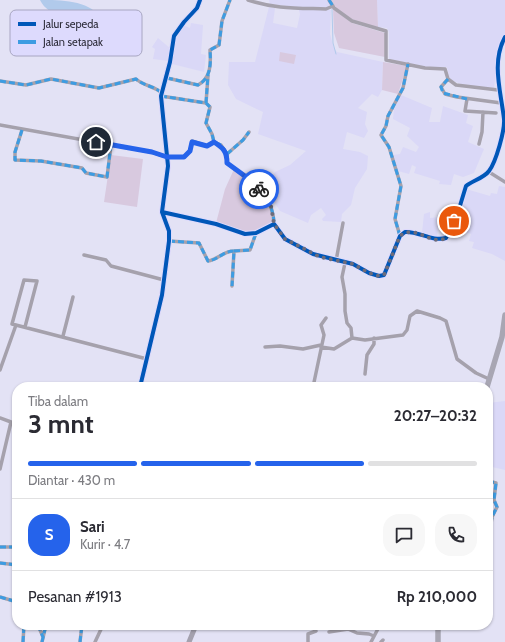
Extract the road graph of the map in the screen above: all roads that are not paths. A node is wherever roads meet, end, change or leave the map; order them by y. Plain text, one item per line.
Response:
1 (200, 0) edge
2 (230, 0) edge
3 (248, 0) edge
4 (329, 0) edge
5 (331, 7) junction
6 (505, 37) edge
7 (408, 64) junction
8 (208, 75) junction
9 (167, 78) junction
10 (448, 79) junction
11 (0, 81) edge
12 (498, 90) junction
13 (162, 95) junction
14 (467, 98) junction
15 (206, 103) junction
16 (501, 103) junction
17 (483, 112) junction
18 (496, 113) dead end
19 (0, 126) edge
20 (22, 130) junction
21 (249, 132) dead end
22 (214, 142) junction
23 (478, 144) dead end
24 (111, 145) junction
25 (227, 154) junction
26 (167, 157) junction
27 (488, 172) junction
28 (505, 182) edge
29 (162, 212) junction
30 (342, 223) dead end
31 (274, 224) junction
32 (256, 233) junction
33 (400, 236) junction
34 (169, 241) junction
35 (234, 251) junction
36 (84, 255) dead end
37 (336, 261) junction
38 (345, 263) junction
39 (164, 280) junction
40 (232, 286) dead end
41 (73, 297) dead end
42 (505, 315) edge
43 (326, 318) dead end
44 (16, 325) junction
45 (25, 327) junction
46 (63, 336) junction
47 (352, 338) junction
48 (374, 338) junction
49 (321, 346) junction
50 (265, 347) dead end
51 (147, 359) junction
52 (0, 370) edge
53 (365, 374) dead end
54 (489, 379) junction
55 (141, 382) edge
56 (314, 382) edge
57 (488, 382) edge
58 (0, 418) edge
59 (0, 469) edge
60 (493, 482) edge
61 (493, 515) edge
62 (0, 547) edge
63 (12, 547) edge
64 (0, 563) edge
65 (12, 564) edge
66 (0, 597) edge
67 (12, 601) edge
68 (24, 630) edge
69 (40, 630) edge
70 (45, 630) edge
71 (81, 630) edge
72 (101, 630) edge
73 (194, 630) edge
74 (342, 630) edge
75 (350, 630) edge
76 (377, 630) edge
77 (438, 630) edge
78 (316, 631) dead end
79 (329, 632) dead end
80 (374, 636) junction
81 (43, 637) junction
82 (23, 642) edge
83 (42, 642) edge
84 (80, 642) edge
85 (95, 642) edge
86 (189, 642) edge
87 (308, 642) edge
88 (371, 642) edge
89 (438, 642) edge

1 - 9 street
2 - 8 street
3 - 5 street
4 - 5 street
5 - 7 street
6 - 12 street
7 - 10 street
7 - 33 street
8 - 9 street
8 - 15 street
9 - 13 street
10 - 12 street
10 - 14 street
11 - 13 street
12 - 16 street
13 - 15 street
13 - 26 street
14 - 16 street
14 - 17 street
15 - 22 street
16 - 27 street
17 - 18 street
17 - 23 street
19 - 20 street
20 - 24 street
20 - 24 street
21 - 25 street
22 - 25 street
22 - 26 street
24 - 26 street
25 - 31 street
26 - 29 street
27 - 28 street
27 - 33 street
29 - 32 street
29 - 34 street
30 - 37 street
31 - 32 street
31 - 37 street
32 - 35 street
33 - 38 street
34 - 35 street
34 - 39 street
35 - 40 street
36 - 39 street
37 - 38 street
38 - 47 street
39 - 51 street
41 - 46 street
42 - 54 main road
43 - 49 street
44 - 45 street
44 - 45 street
44 - 52 street
45 - 46 street
46 - 51 street
47 - 48 street
47 - 49 street
48 - 53 street
48 - 54 street
49 - 50 street
49 - 56 street
51 - 55 street
54 - 57 main road
58 - 59 street
60 - 61 street
62 - 63 street
64 - 65 street
66 - 67 street
68 - 82 street
69 - 81 street
70 - 81 street
71 - 84 street
72 - 85 street
73 - 86 street
74 - 79 street
75 - 80 street
76 - 80 street
77 - 89 main road
78 - 87 street
80 - 88 street
81 - 83 street

